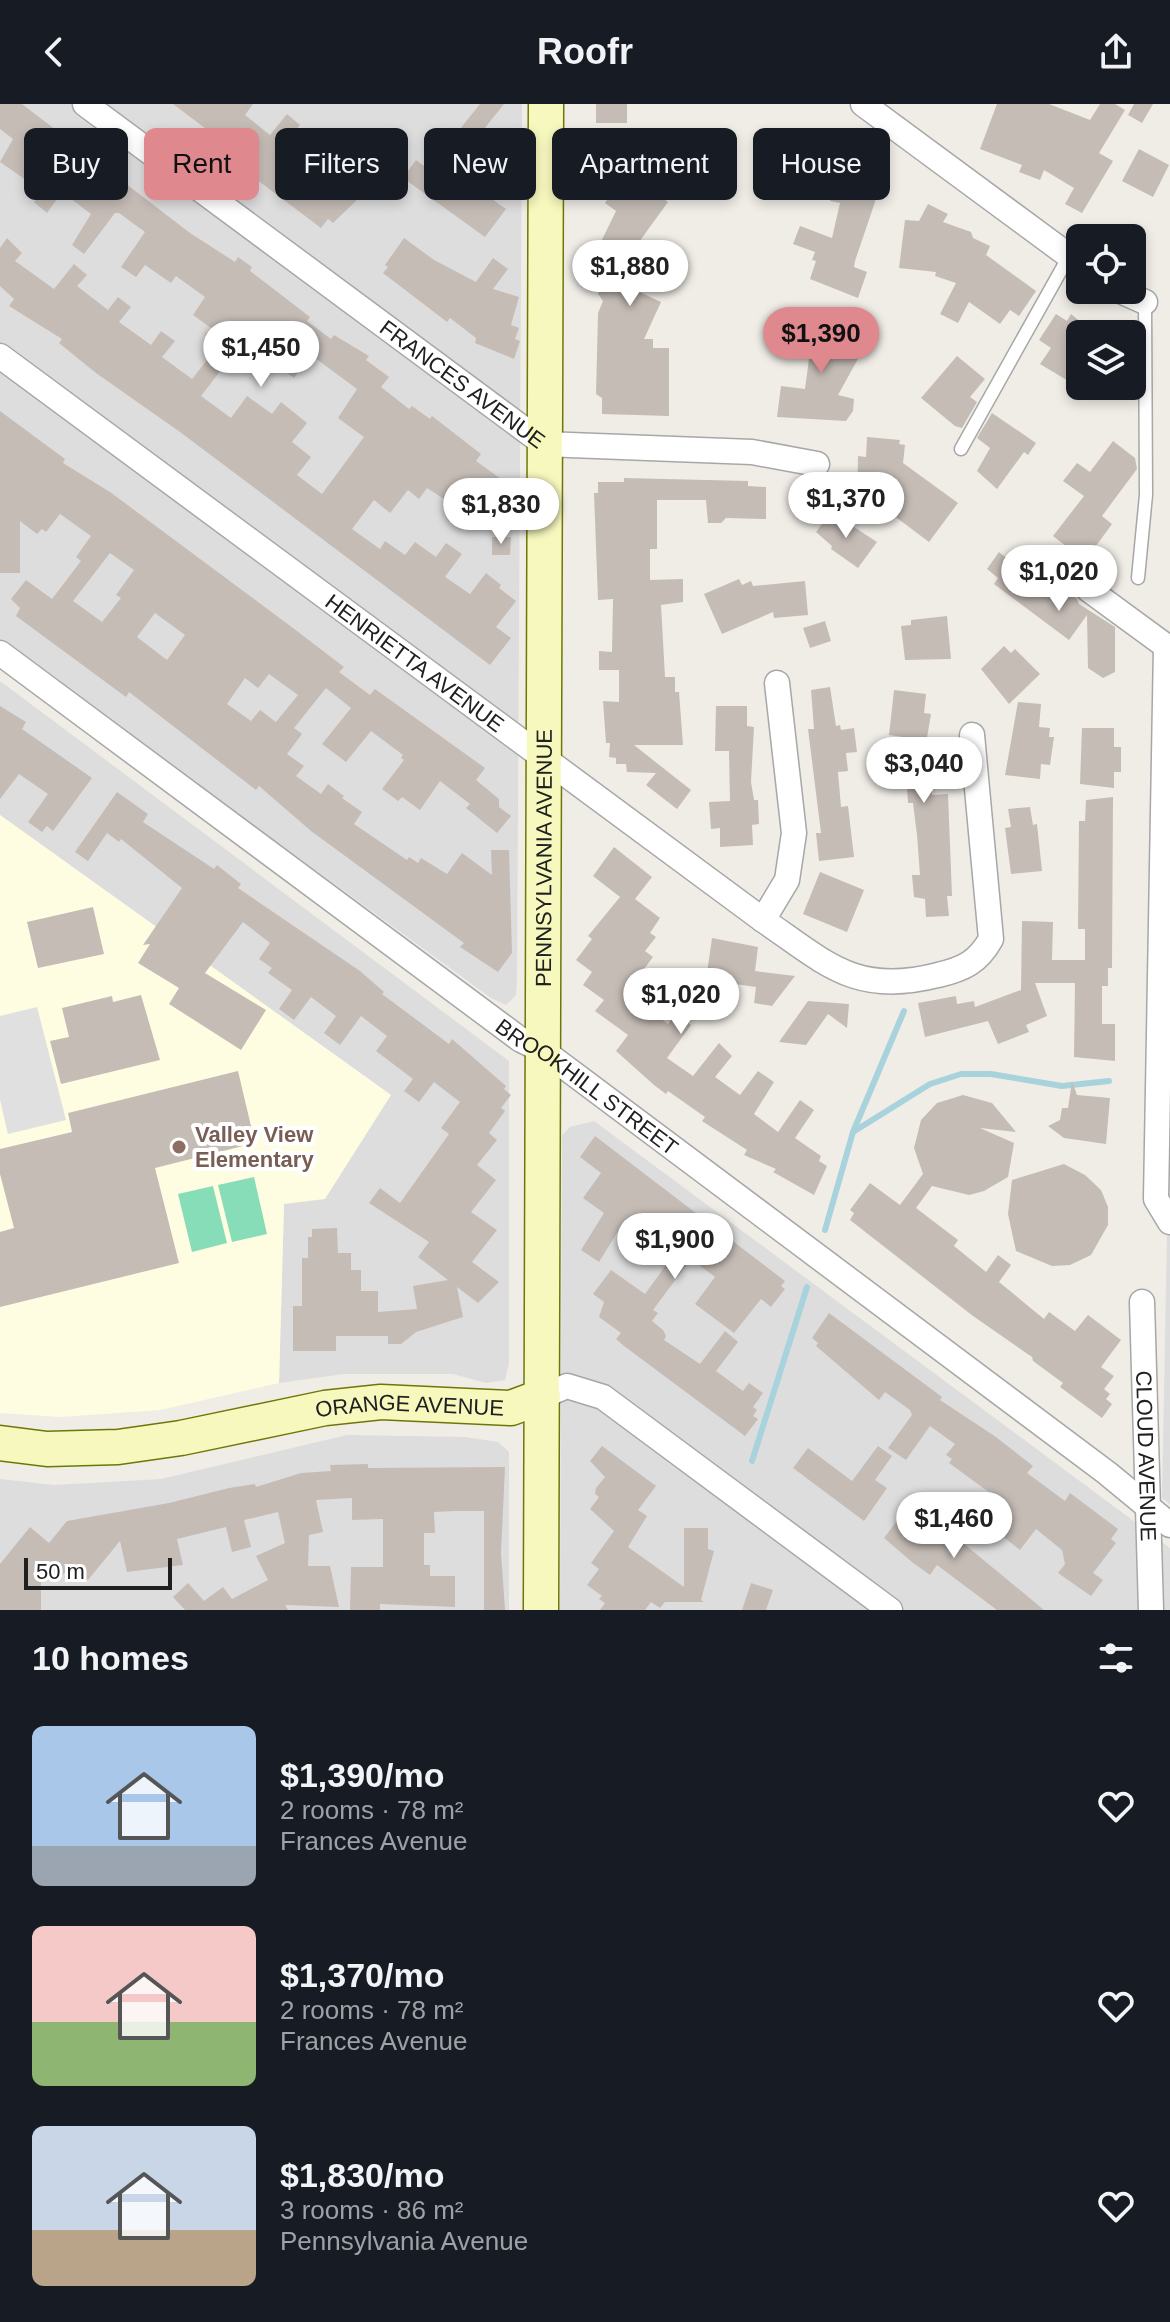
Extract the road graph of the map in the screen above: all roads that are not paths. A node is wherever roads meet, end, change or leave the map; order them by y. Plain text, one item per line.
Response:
1 (85, 104) edge
2 (546, 104) edge
3 (863, 104) edge
4 (1066, 253) edge
5 (1066, 275) edge
6 (1145, 304) edge
7 (0, 356) edge
8 (544, 444) junction
9 (961, 449) dead end
10 (817, 464) dead end
11 (1138, 578) dead end
12 (1088, 589) dead end
13 (1168, 647) edge
14 (0, 653) edge
15 (777, 683) dead end
16 (972, 735) dead end
17 (543, 754) junction
18 (763, 920) junction
19 (1167, 929) edge
20 (542, 1050) junction
21 (1170, 1222) edge
22 (1142, 1302) dead end
23 (543, 1396) junction
24 (0, 1443) edge
25 (1149, 1510) junction
26 (1170, 1525) edge
27 (541, 1610) edge
28 (890, 1610) edge
29 (1151, 1610) edge

1 - 8 street, FRANCES AVENUE
2 - 8 main road, PENNSYLVANIA AVENUE
3 - 4 street
5 - 9 lane
6 - 11 lane
7 - 17 street, HENRIETTA AVENUE
8 - 10 street, FRANCES AVENUE
8 - 17 main road, PENNSYLVANIA AVENUE
12 - 13 street
13 - 19 street
14 - 20 street, BROOKHILL STREET
15 - 18 street
16 - 18 street, HENRIETTA AVENUE
17 - 18 street, HENRIETTA AVENUE
17 - 20 main road, PENNSYLVANIA AVENUE
19 - 21 street
20 - 23 main road, PENNSYLVANIA AVENUE
20 - 25 street, BROOKHILL STREET
22 - 25 street, CLOUD AVENUE
23 - 24 main road, ORANGE AVENUE
23 - 27 main road, PENNSYLVANIA AVENUE
23 - 28 street, ORANGE AVENUE
25 - 26 street, BROOKHILL STREET
25 - 29 street, CLOUD AVENUE

